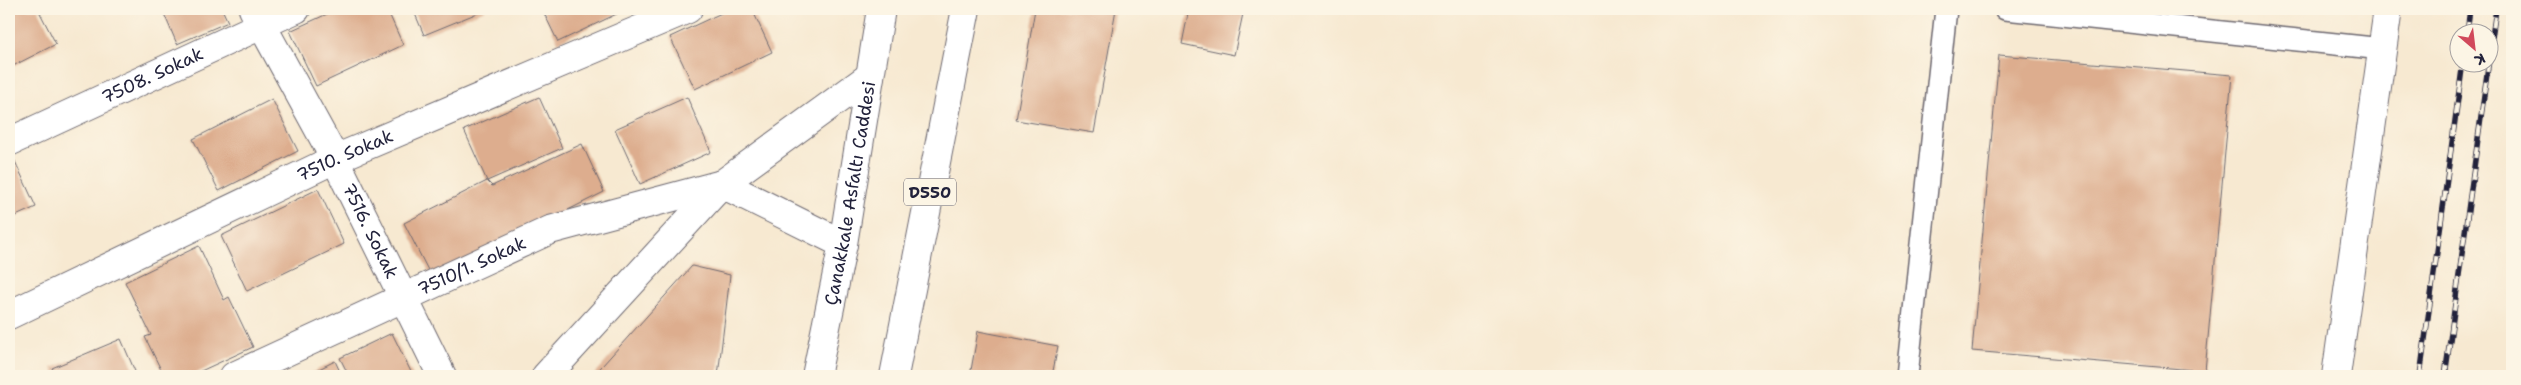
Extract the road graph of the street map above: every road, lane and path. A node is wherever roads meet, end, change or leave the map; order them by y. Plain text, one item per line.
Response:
1 (296, 9) edge
2 (688, 9) edge
3 (881, 9) edge
4 (966, 9) edge
5 (1946, 9) edge
6 (2005, 9) edge
7 (2388, 9) edge
8 (258, 16) edge
9 (2383, 50) junction
10 (870, 76) junction
11 (9, 142) edge
12 (334, 159) junction
13 (722, 184) junction
14 (843, 244) junction
15 (402, 299) junction
16 (9, 315) edge
17 (234, 376) edge
18 (442, 376) edge
19 (546, 376) edge
20 (816, 376) edge
21 (894, 376) edge
22 (1908, 376) edge
23 (2336, 376) edge

1 - 8 main road, 7508. Sokak
2 - 12 main road, 7510. Sokak
3 - 10 main road, Çanakkale Asfaltı Caddesi
4 - 21 main road, D550
5 - 22 lane
6 - 9 lane
7 - 9 main road
8 - 11 main road, 7508. Sokak
8 - 12 main road, 7516. Sokak
9 - 23 main road
10 - 13 main road
10 - 14 main road, Çanakkale Asfaltı Caddesi
12 - 15 main road, 7516. Sokak
12 - 16 main road, 7510. Sokak
13 - 14 main road
13 - 15 main road, 7510/1. Sokak
13 - 19 main road
14 - 20 main road, Çanakkale Asfaltı Caddesi
15 - 17 main road, 7510/1. Sokak
15 - 18 main road, 7516. Sokak

